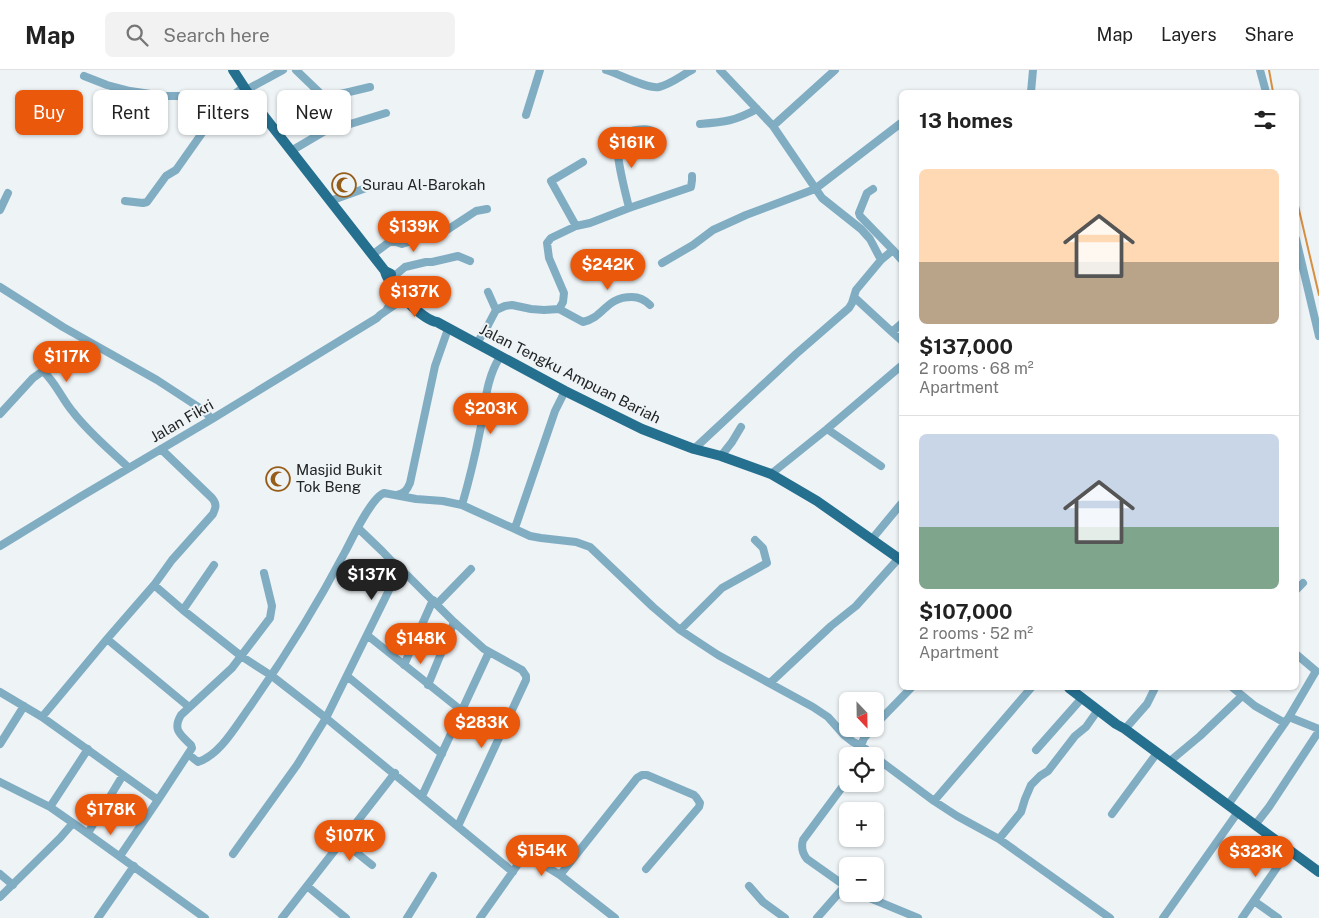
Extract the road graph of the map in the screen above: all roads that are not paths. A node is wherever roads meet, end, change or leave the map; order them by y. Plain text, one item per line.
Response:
1 (233, 70) edge
2 (284, 70) edge
3 (296, 70) edge
4 (540, 70) edge
5 (606, 70) edge
6 (692, 70) edge
7 (720, 70) edge
8 (836, 70) edge
9 (1033, 70) edge
10 (1260, 70) edge
11 (84, 76) dead end
12 (370, 87) dead end
13 (245, 89) junction
14 (1031, 90) edge
15 (1265, 90) edge
16 (178, 96) edge
17 (757, 109) junction
18 (386, 113) dead end
19 (526, 115) dead end
20 (700, 124) dead end
21 (899, 125) edge
22 (773, 126) junction
23 (201, 135) edge
24 (617, 147) junction
25 (291, 150) junction
26 (583, 162) dead end
27 (692, 176) dead end
28 (369, 187) dead end
29 (815, 189) junction
30 (873, 189) dead end
31 (8, 193) dead end
32 (125, 201) dead end
33 (330, 201) junction
34 (628, 208) junction
35 (0, 210) edge
36 (487, 210) dead end
37 (576, 226) junction
38 (893, 250) junction
39 (1299, 251) edge
40 (372, 255) junction
41 (899, 257) edge
42 (881, 260) junction
43 (470, 261) dead end
44 (662, 263) dead end
45 (388, 275) junction
46 (0, 287) edge
47 (488, 292) dead end
48 (854, 298) junction
49 (409, 299) junction
50 (650, 305) dead end
51 (559, 309) junction
52 (496, 310) junction
53 (386, 311) junction
54 (377, 318) junction
55 (899, 326) edge
56 (448, 329) junction
57 (892, 332) junction
58 (1319, 336) edge
59 (899, 338) edge
60 (476, 344) junction
61 (500, 357) junction
62 (899, 368) edge
63 (565, 391) junction
64 (0, 414) edge
65 (212, 419) junction
66 (742, 427) dead end
67 (827, 429) junction
68 (161, 449) junction
69 (694, 449) junction
70 (721, 456) junction
71 (880, 466) dead end
72 (129, 468) junction
73 (771, 474) junction
74 (410, 483) junction
75 (395, 496) junction
76 (416, 499) junction
77 (462, 506) junction
78 (899, 506) edge
79 (358, 528) junction
80 (515, 528) junction
81 (872, 539) junction
82 (755, 540) dead end
83 (0, 546) edge
84 (899, 558) edge
85 (899, 560) edge
86 (214, 565) dead end
87 (471, 569) dead end
88 (264, 573) dead end
89 (403, 573) junction
90 (1303, 583) dead end
91 (154, 585) junction
92 (1299, 587) edge
93 (435, 602) junction
94 (183, 610) junction
95 (454, 622) junction
96 (680, 630) junction
97 (367, 636) junction
98 (107, 639) junction
99 (489, 652) junction
100 (241, 656) junction
101 (1299, 657) edge
102 (404, 665) junction
103 (272, 676) junction
104 (347, 676) junction
105 (770, 683) junction
106 (428, 685) junction
107 (909, 690) edge
108 (1028, 690) edge
109 (1153, 690) edge
110 (1235, 690) edge
111 (0, 692) edge
112 (1081, 693) edge
113 (1242, 696) junction
114 (24, 706) junction
115 (189, 707) junction
116 (1098, 710) junction
117 (462, 711) junction
118 (884, 716) edge
119 (42, 717) junction
120 (326, 718) junction
121 (1287, 720) junction
122 (1125, 729) junction
123 (1319, 730) edge
124 (864, 738) edge
125 (0, 744) edge
126 (862, 746) joint
127 (88, 749) junction
128 (1036, 750) dead end
129 (1158, 752) junction
130 (188, 754) junction
131 (442, 754) junction
132 (1170, 761) junction
133 (884, 764) edge
134 (394, 773) junction
135 (123, 775) junction
136 (2, 785) edge
137 (839, 791) edge
138 (422, 796) junction
139 (158, 800) junction
140 (934, 801) junction
141 (1228, 805) junction
142 (50, 807) junction
143 (1238, 812) junction
144 (1112, 814) dead end
145 (73, 822) junction
146 (1255, 825) junction
147 (458, 826) junction
148 (88, 833) junction
149 (999, 840) junction
150 (342, 841) junction
151 (1289, 850) junction
152 (233, 854) dead end
153 (120, 856) junction
154 (372, 865) dead end
155 (134, 866) junction
156 (646, 869) dead end
157 (513, 872) junction
158 (1319, 872) edge
159 (0, 874) edge
160 (560, 875) junction
161 (433, 876) dead end
162 (839, 882) edge
163 (13, 884) junction
164 (307, 886) junction
165 (749, 886) dead end
166 (839, 894) edge
167 (0, 897) edge
168 (1254, 901) junction
169 (879, 902) edge
170 (98, 918) edge
171 (205, 918) edge
172 (282, 918) edge
173 (346, 918) edge
174 (407, 918) edge
175 (480, 918) edge
176 (615, 918) edge
177 (786, 918) edge
178 (817, 918) edge
179 (918, 918) edge
180 (1110, 918) edge
181 (1164, 918) edge
182 (1242, 918) edge
183 (1278, 918) edge

1 - 13 main road, Jalan Tengku Ampuan Bariah
2 - 13 street
3 - 12 street
4 - 19 street
5 - 6 street
7 - 17 street
8 - 22 street
9 - 14 street
10 - 15 street
11 - 16 street
13 - 25 main road, Jalan Tengku Ampuan Bariah
17 - 20 street
17 - 22 street
18 - 25 street
21 - 29 street
22 - 29 street
23 - 32 street
24 - 24 street
24 - 34 street
25 - 33 main road, Jalan Tengku Ampuan Bariah
26 - 37 street
27 - 34 street
28 - 33 street
29 - 42 street
29 - 44 street
30 - 38 street
31 - 35 street
33 - 40 main road, Jalan Tengku Ampuan Bariah
34 - 37 street
36 - 40 street
37 - 51 street
38 - 41 street
38 - 42 street
39 - 58 street
40 - 45 main road, Jalan Tengku Ampuan Bariah
42 - 48 street
43 - 45 street
45 - 49 main road, Jalan Tengku Ampuan Bariah
45 - 53 street
46 - 65 street
47 - 52 street
48 - 57 street
48 - 69 street
49 - 53 street, Jalan Fikri
49 - 54 street, Jalan Fikri
49 - 56 main road, Jalan Tengku Ampuan Bariah
50 - 51 street
51 - 52 street
52 - 60 street
53 - 54 street, Jalan Fikri
54 - 65 street, Jalan Fikri
55 - 57 street
56 - 60 main road, Jalan Tengku Ampuan Bariah
56 - 74 street
57 - 59 street
60 - 61 main road, Jalan Tengku Ampuan Bariah
61 - 63 main road, Jalan Tengku Ampuan Bariah
61 - 77 street
62 - 67 street
63 - 69 main road, Jalan Tengku Ampuan Bariah
63 - 80 street
64 - 72 street
65 - 68 street, Jalan Fikri
66 - 70 street
67 - 71 street
67 - 73 street
68 - 72 street, Jalan Fikri
68 - 91 street
69 - 70 main road, Jalan Tengku Ampuan Bariah
70 - 73 main road, Jalan Tengku Ampuan Bariah
72 - 83 street, Jalan Fikri
73 - 81 main road, Jalan Tengku Ampuan Bariah
74 - 75 street
74 - 76 street
75 - 76 street
75 - 79 street
76 - 77 street
77 - 80 street
78 - 81 street
79 - 89 street
79 - 103 street
80 - 96 street
81 - 84 main road, Jalan Tengku Ampuan Bariah
82 - 96 street
85 - 105 street
86 - 94 street
87 - 93 street
88 - 100 street
89 - 93 street
89 - 97 street
90 - 92 street
91 - 94 street
91 - 98 street
93 - 95 street
93 - 102 street
94 - 100 street
95 - 99 street
95 - 106 street
96 - 105 street
97 - 102 street
97 - 104 street
98 - 115 street
98 - 119 street
99 - 117 street
99 - 147 street
100 - 103 street
100 - 115 street
101 - 121 street
102 - 106 street
103 - 120 street
103 - 130 street
104 - 120 street
104 - 131 street
105 - 126 street
106 - 117 street
107 - 118 street
108 - 140 street
109 - 122 street
110 - 113 street
111 - 114 street
112 - 116 main road
112 - 128 street
113 - 121 street
113 - 132 street
114 - 119 street
114 - 125 street
115 - 130 street
116 - 122 main road
116 - 149 street
117 - 131 street
119 - 127 street
120 - 134 street
120 - 152 street
121 - 123 street
121 - 141 street
122 - 129 main road
123 - 146 street
124 - 126 street
127 - 135 street
127 - 142 street
129 - 132 main road
129 - 144 street
130 - 139 street
131 - 138 street
132 - 141 main road
133 - 140 street
134 - 138 street
134 - 150 street
135 - 139 street
135 - 148 street
136 - 142 street
137 - 162 street
138 - 147 street
139 - 153 street
140 - 149 street
141 - 143 main road
142 - 145 street
143 - 146 main road
143 - 181 street
145 - 148 street
145 - 163 street
146 - 151 main road
147 - 157 street
148 - 153 street
149 - 180 street
150 - 154 street
150 - 164 street
151 - 158 main road
151 - 168 street
153 - 155 street
155 - 170 street
155 - 171 street
156 - 160 street
157 - 160 street
157 - 175 street
159 - 163 street
160 - 176 street
161 - 174 street
163 - 167 street
164 - 172 street
164 - 173 street
165 - 177 street
166 - 178 street
168 - 182 street
168 - 183 street
169 - 179 street

